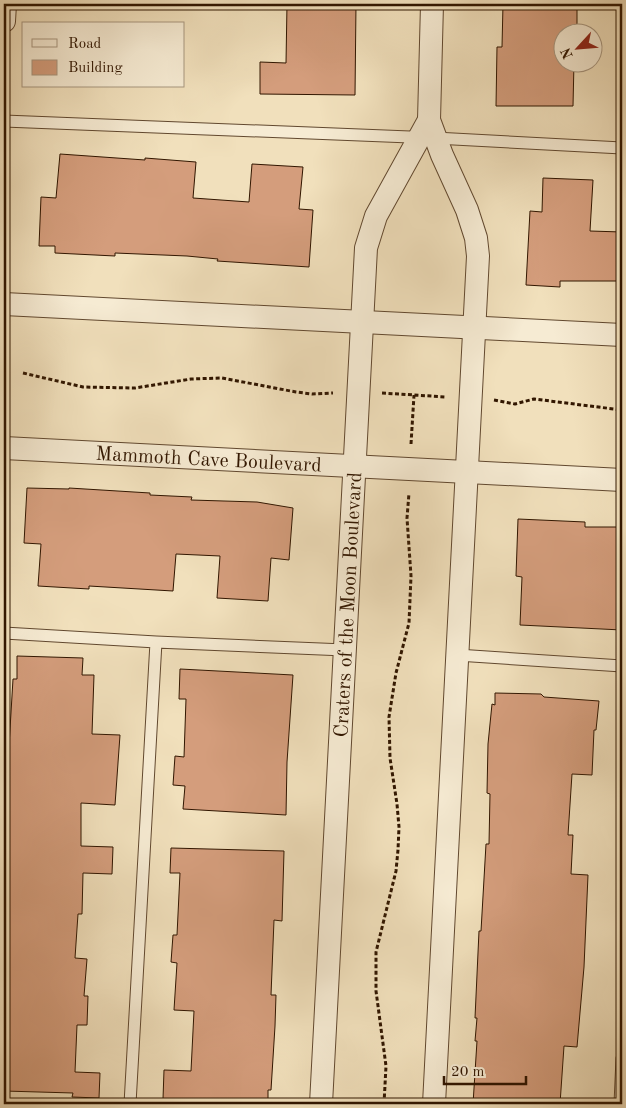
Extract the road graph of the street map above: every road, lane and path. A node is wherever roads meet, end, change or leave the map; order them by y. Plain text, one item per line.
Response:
1 (5, 4) edge
2 (432, 4) edge
3 (4, 21) edge
4 (4, 121) edge
5 (428, 132) junction
6 (622, 148) edge
7 (4, 304) edge
8 (362, 322) junction
9 (475, 327) junction
10 (622, 335) edge
11 (23, 372) dead end
12 (337, 393) dead end
13 (378, 393) dead end
14 (414, 395) junction
15 (450, 398) dead end
16 (499, 401) dead end
17 (622, 410) edge
18 (411, 444) dead end
19 (4, 448) edge
20 (354, 466) junction
21 (467, 471) junction
22 (622, 480) edge
23 (409, 484) dead end
24 (4, 633) edge
25 (156, 642) junction
26 (345, 650) junction
27 (458, 655) junction
28 (622, 666) edge
29 (622, 1058) edge
30 (130, 1104) edge
31 (321, 1104) edge
32 (384, 1104) edge
33 (434, 1104) edge
34 (620, 1104) edge

1 - 3 street
2 - 5 street, Craters of the Moon Boulevard
4 - 5 lane
5 - 6 lane
5 - 8 street, Craters of the Moon Boulevard
5 - 9 street, Craters of the Moon Boulevard
7 - 8 street
8 - 9 street
8 - 20 street, Craters of the Moon Boulevard
9 - 10 street
9 - 21 street, Craters of the Moon Boulevard
11 - 12 path
13 - 14 path
14 - 15 path
14 - 18 path
16 - 17 path
19 - 20 street, Mammoth Cave Boulevard
20 - 21 street, Mammoth Cave Boulevard
20 - 26 street, Craters of the Moon Boulevard
21 - 22 street, Mammoth Cave Boulevard
21 - 27 street, Craters of the Moon Boulevard
23 - 32 path
24 - 25 lane
25 - 26 lane
25 - 30 lane
26 - 31 street, Craters of the Moon Boulevard
27 - 28 lane
27 - 33 street, Craters of the Moon Boulevard
29 - 34 lane

